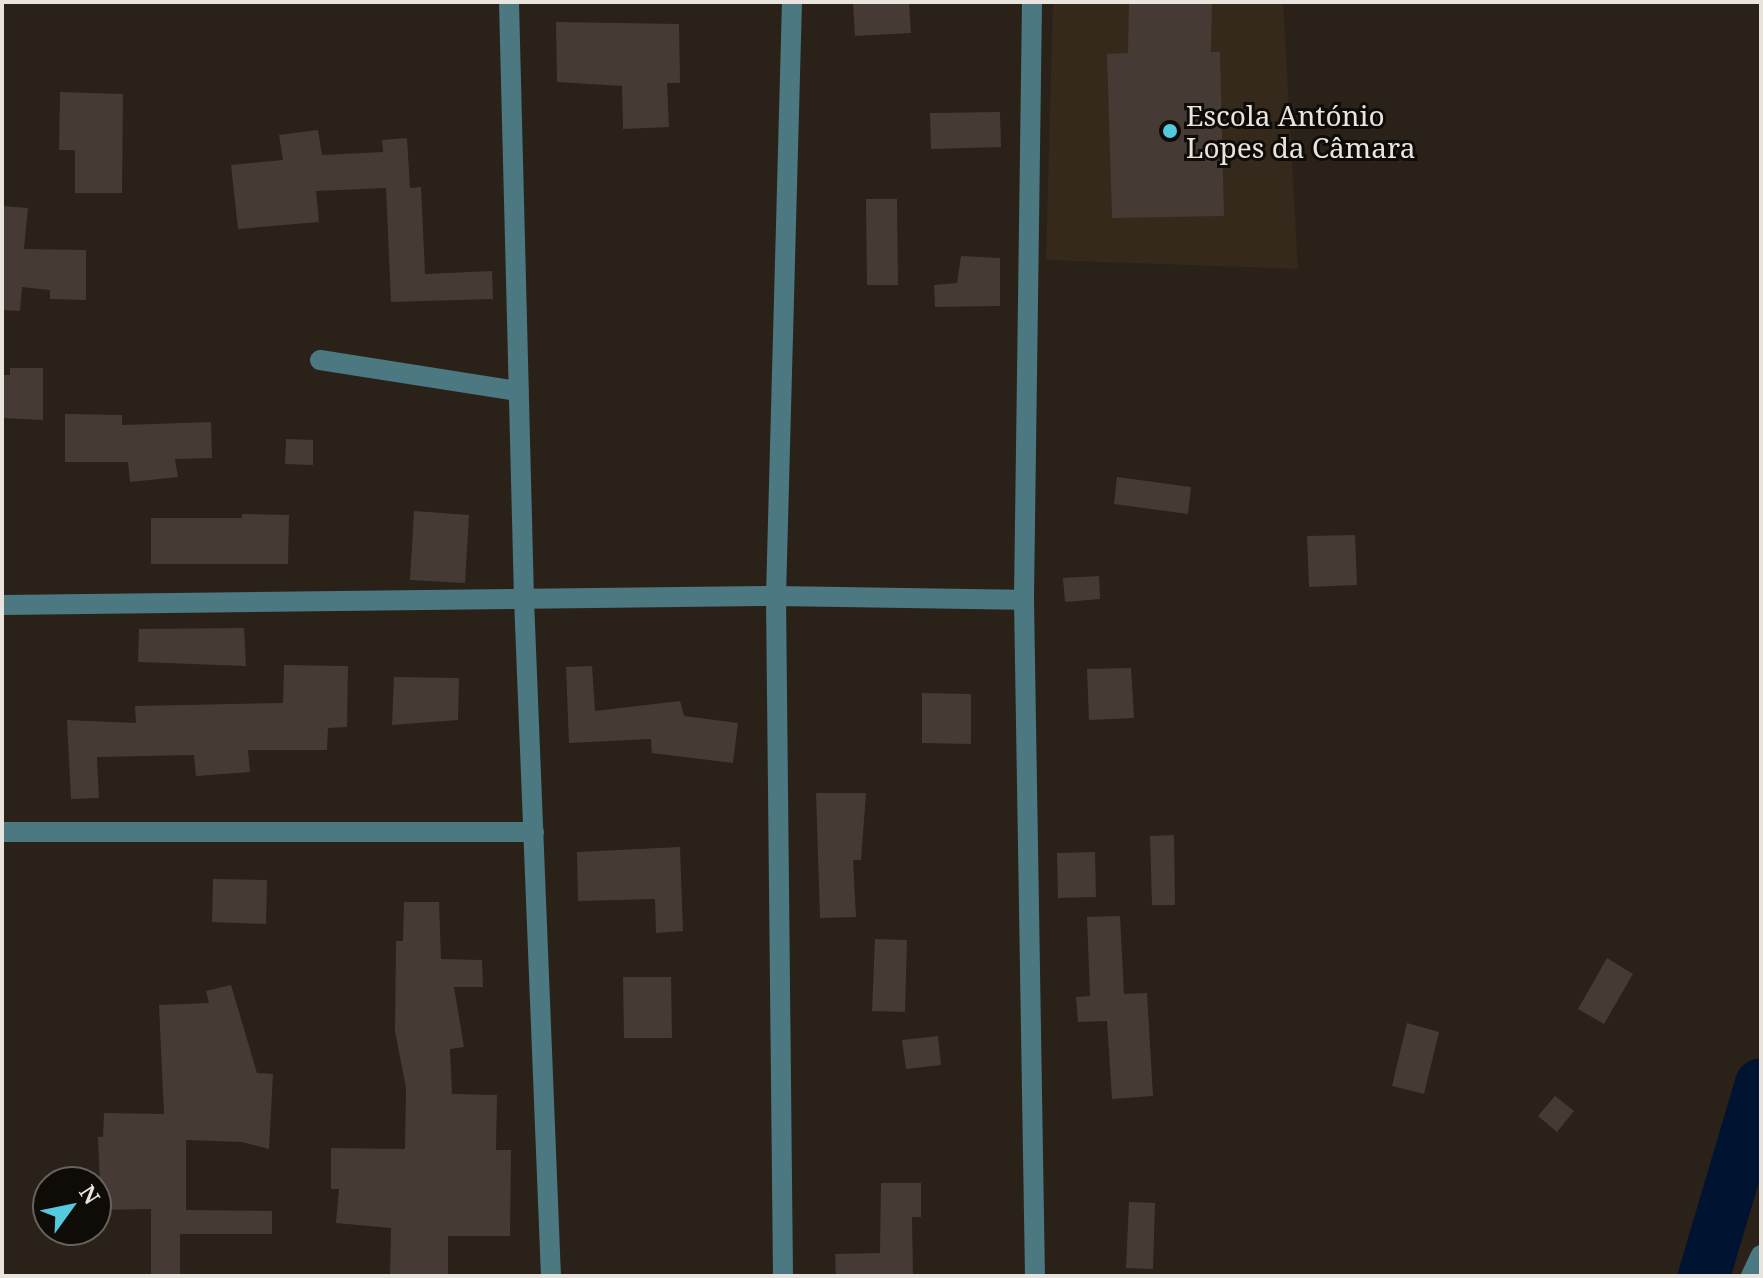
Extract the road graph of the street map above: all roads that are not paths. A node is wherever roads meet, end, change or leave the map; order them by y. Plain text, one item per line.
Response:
1 (509, 2) edge
2 (792, 2) edge
3 (1032, 2) edge
4 (320, 360) dead end
5 (519, 391) junction
6 (776, 596) junction
7 (524, 599) junction
8 (1024, 600) junction
9 (2, 605) edge
10 (2, 832) edge
11 (534, 832) junction
12 (1761, 1255) edge
13 (551, 1276) edge
14 (783, 1276) edge
15 (1035, 1276) edge
16 (1751, 1276) edge

1 - 5 street
2 - 6 street
3 - 8 street
4 - 5 street
5 - 7 street
6 - 7 street
6 - 8 street
6 - 14 street
7 - 9 street
7 - 11 street
8 - 15 street
10 - 11 street
11 - 13 street
12 - 16 street

